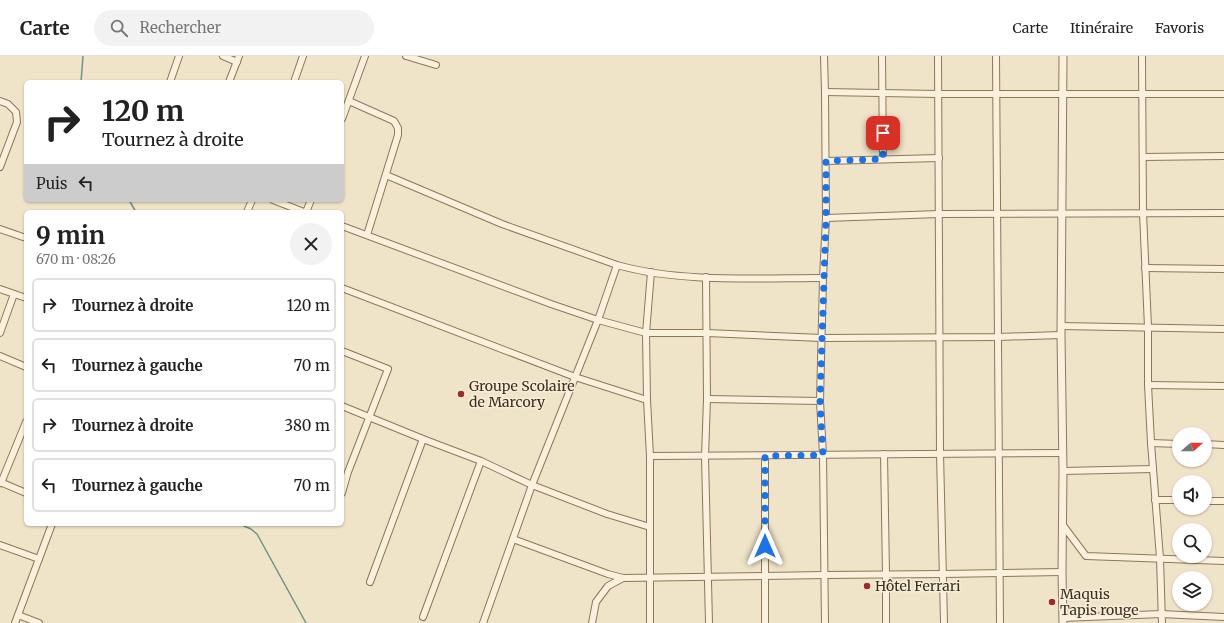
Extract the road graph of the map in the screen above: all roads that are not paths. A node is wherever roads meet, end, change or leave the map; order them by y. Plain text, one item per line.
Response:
1 (179, 56) edge
2 (223, 56) edge
3 (303, 56) edge
4 (365, 56) edge
5 (406, 56) edge
6 (824, 56) edge
7 (882, 56) edge
8 (938, 56) edge
9 (996, 56) edge
10 (1062, 56) edge
11 (1142, 56) edge
12 (238, 59) edge
13 (436, 65) dead end
14 (171, 80) edge
15 (230, 80) edge
16 (295, 80) edge
17 (826, 92) junction
18 (882, 93) junction
19 (937, 94) junction
20 (997, 94) junction
21 (1062, 94) junction
22 (1143, 94) junction
23 (1224, 94) edge
24 (0, 101) edge
25 (349, 101) junction
26 (344, 114) edge
27 (1224, 156) edge
28 (1143, 157) junction
29 (939, 158) junction
30 (883, 159) junction
31 (826, 161) junction
32 (0, 168) edge
33 (386, 175) junction
34 (278, 202) edge
35 (300, 210) edge
36 (1143, 213) junction
37 (1224, 213) edge
38 (939, 214) junction
39 (998, 214) junction
40 (1062, 214) junction
41 (826, 218) junction
42 (344, 227) edge
43 (0, 229) edge
44 (367, 235) junction
45 (24, 237) edge
46 (617, 265) junction
47 (1145, 268) junction
48 (1224, 269) edge
49 (651, 272) junction
50 (706, 277) junction
51 (823, 278) junction
52 (0, 289) edge
53 (344, 289) edge
54 (14, 294) junction
55 (24, 297) edge
56 (598, 320) junction
57 (1061, 326) junction
58 (1148, 327) junction
59 (1224, 329) edge
60 (0, 333) edge
61 (646, 333) junction
62 (707, 333) junction
63 (1061, 335) junction
64 (998, 337) junction
65 (822, 338) junction
66 (940, 338) junction
67 (344, 352) edge
68 (0, 356) edge
69 (24, 367) edge
70 (575, 377) junction
71 (1148, 385) junction
72 (1224, 386) edge
73 (707, 398) junction
74 (647, 400) junction
75 (820, 402) junction
76 (344, 407) edge
77 (370, 418) junction
78 (24, 427) edge
79 (423, 439) junction
80 (1151, 443) junction
81 (1172, 444) edge
82 (1212, 444) edge
83 (1224, 445) edge
84 (940, 453) junction
85 (999, 453) junction
86 (1062, 453) junction
87 (884, 454) junction
88 (823, 455) junction
89 (650, 456) junction
90 (705, 456) junction
91 (765, 456) junction
92 (481, 461) junction
93 (1153, 469) junction
94 (1063, 470) junction
95 (345, 471) edge
96 (0, 483) edge
97 (532, 485) junction
98 (24, 492) edge
99 (1155, 500) junction
100 (1172, 500) edge
101 (1212, 501) edge
102 (1224, 501) edge
103 (1062, 524) junction
104 (51, 526) edge
105 (650, 527) junction
106 (513, 539) junction
107 (0, 545) edge
108 (1160, 558) junction
109 (39, 559) junction
110 (1224, 561) edge
111 (1062, 572) junction
112 (1000, 573) junction
113 (886, 574) junction
114 (943, 574) junction
115 (825, 575) junction
116 (765, 576) junction
117 (650, 577) junction
118 (708, 577) junction
119 (623, 578) junction
120 (370, 582) dead end
121 (1161, 614) junction
122 (18, 615) junction
123 (1112, 616) junction
124 (423, 617) dead end
125 (1224, 617) edge
126 (1063, 621) edge
127 (15, 623) edge
128 (39, 623) edge
129 (483, 623) edge
130 (592, 623) edge
131 (650, 623) edge
132 (709, 623) edge
133 (765, 623) edge
134 (826, 623) edge
135 (886, 623) edge
136 (944, 623) edge
137 (1000, 623) edge
138 (1113, 623) edge
139 (1162, 623) edge

1 - 14 street
2 - 12 street
3 - 16 street
4 - 25 street
5 - 13 street
6 - 17 street
7 - 18 street
8 - 19 street
9 - 20 street
10 - 21 street
11 - 22 street
12 - 15 street
17 - 18 street
17 - 31 street
18 - 19 street
18 - 30 street
19 - 20 street
19 - 29 street
20 - 21 street
20 - 39 street
21 - 22 street
21 - 40 street
22 - 23 street
22 - 28 street
24 - 32 street
25 - 26 street
25 - 33 street
27 - 28 street
28 - 36 street
29 - 30 street
29 - 38 street
30 - 31 street
31 - 41 street
33 - 44 street
33 - 46 street
34 - 35 street
36 - 37 street
36 - 40 street
36 - 47 street
38 - 39 street
38 - 41 street
38 - 66 street
39 - 40 street
39 - 64 street
40 - 57 street
41 - 51 street
42 - 44 street
43 - 45 street
44 - 56 street
46 - 49 street
46 - 56 street
47 - 48 street
47 - 58 street
49 - 50 street
49 - 61 street
50 - 51 street
50 - 62 street
51 - 65 street
52 - 54 street
53 - 70 street
54 - 55 street
54 - 60 street
56 - 61 street
56 - 70 street
57 - 58 street
57 - 63 street
58 - 59 street
58 - 71 street
61 - 62 street
61 - 74 street
62 - 65 street
62 - 73 street
63 - 64 street
63 - 86 street
64 - 66 street
64 - 85 street
65 - 66 street
65 - 75 street
66 - 84 street
67 - 77 street
68 - 69 street
70 - 74 street
70 - 97 street
71 - 72 street
71 - 80 street
73 - 75 street
73 - 90 street
74 - 89 street
75 - 88 street
76 - 77 street
77 - 79 street
77 - 95 street
78 - 96 street
79 - 92 street
79 - 120 street
80 - 81 street
80 - 93 street
82 - 83 street
84 - 85 street
84 - 87 street
84 - 114 street
85 - 86 street
85 - 112 street
86 - 94 street
87 - 88 street
87 - 113 street
88 - 91 street
88 - 115 street
89 - 90 street
89 - 105 street
90 - 91 street
90 - 118 street
91 - 116 street
92 - 97 street
92 - 124 street
93 - 94 street
93 - 99 street
94 - 103 street
96 - 98 street
97 - 105 street
97 - 106 street
99 - 100 street
99 - 108 street
101 - 102 street
103 - 108 street
103 - 111 street
104 - 109 street
105 - 117 street
106 - 119 street
106 - 129 street
107 - 109 street
108 - 110 street
108 - 121 street
109 - 122 street
111 - 112 street
111 - 126 street
112 - 114 street
112 - 137 street
113 - 114 street
113 - 115 street
113 - 135 street
114 - 136 street
115 - 116 street
115 - 134 street
116 - 118 street
116 - 133 street
117 - 118 street
117 - 119 street
117 - 131 street
118 - 132 street
119 - 130 street
121 - 123 street
121 - 125 street
121 - 139 street
122 - 127 street
122 - 128 street
123 - 126 street
123 - 138 street

